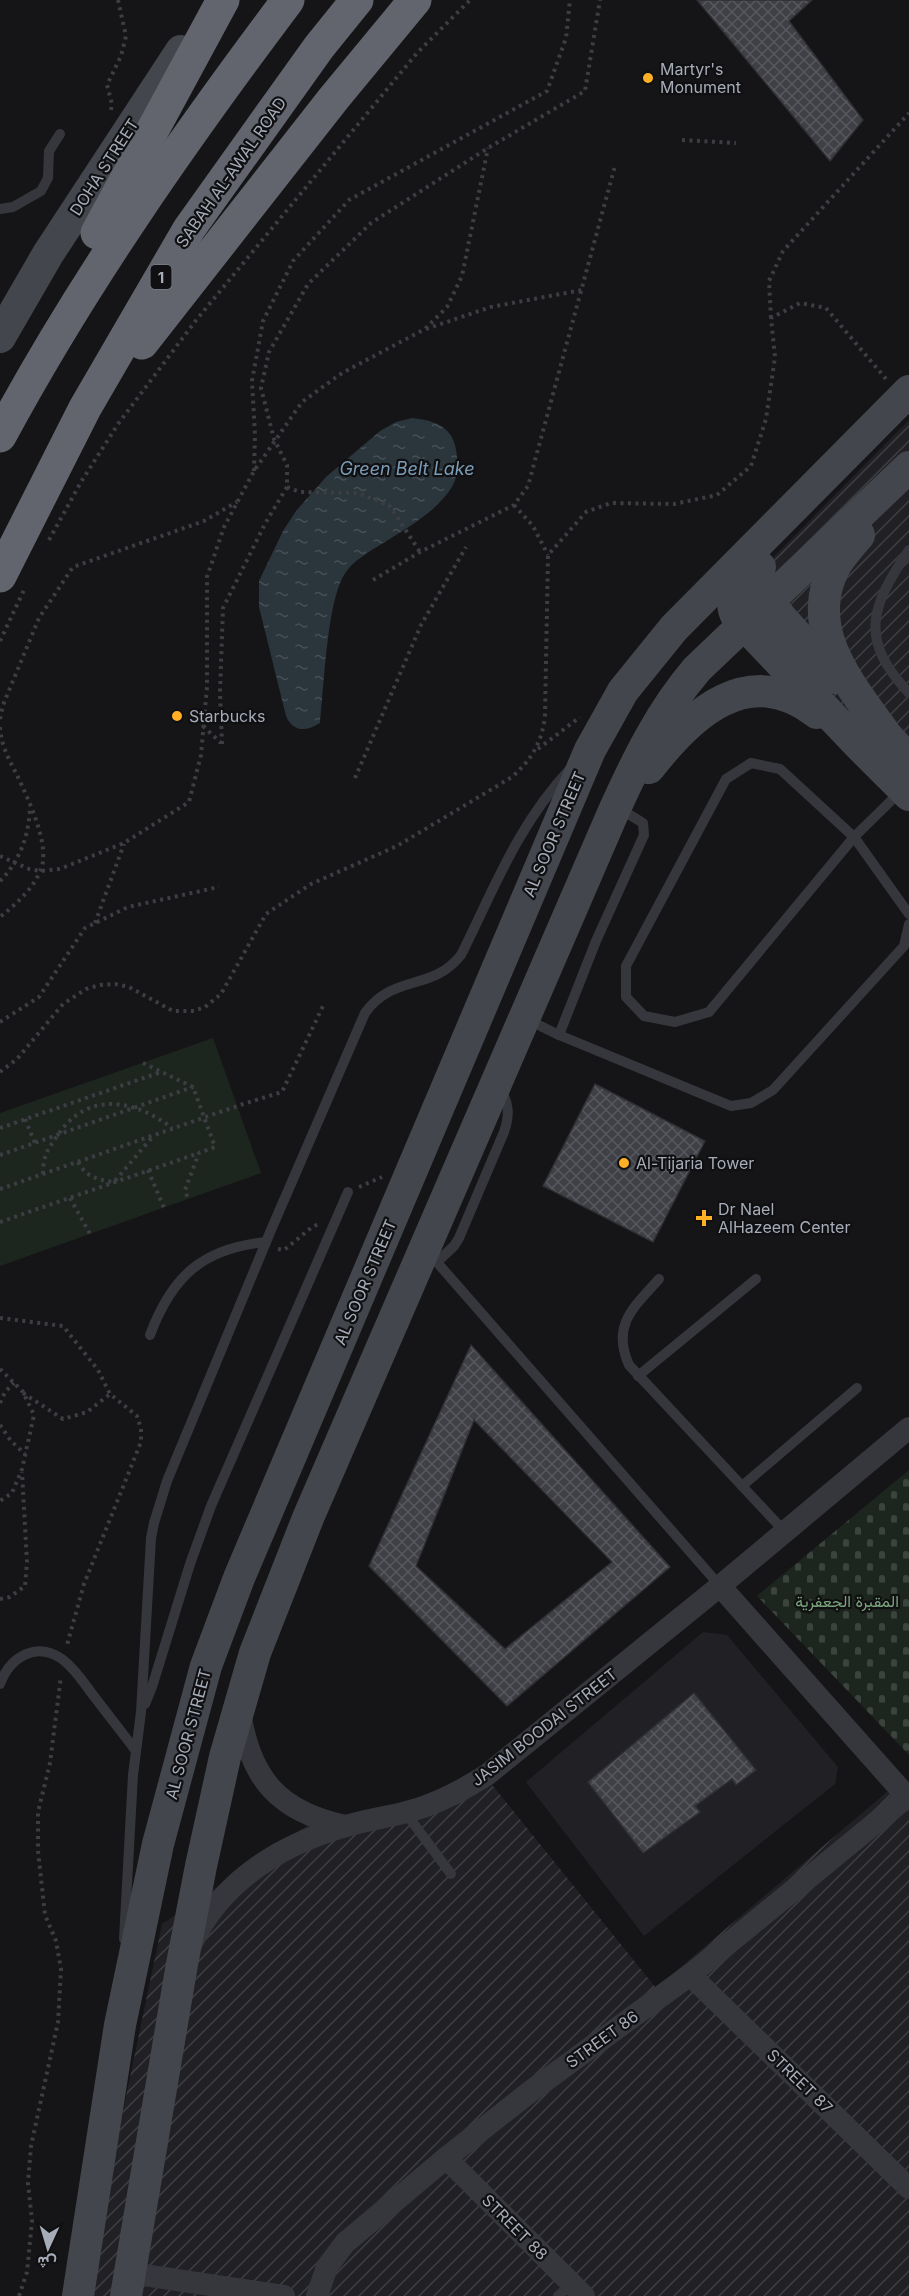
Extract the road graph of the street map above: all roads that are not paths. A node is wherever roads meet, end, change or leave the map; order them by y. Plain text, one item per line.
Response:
1 (215, 0) edge
2 (223, 0) edge
3 (288, 0) edge
4 (357, 0) edge
5 (416, 0) edge
6 (60, 134) dead end
7 (0, 209) edge
8 (0, 338) edge
9 (28, 385) junction
10 (906, 395) edge
11 (85, 408) junction
12 (0, 436) edge
13 (844, 455) junction
14 (909, 466) edge
15 (909, 472) edge
16 (909, 550) edge
17 (14, 579) edge
18 (754, 594) junction
19 (700, 602) junction
20 (744, 625) junction
21 (909, 693) edge
22 (872, 740) junction
23 (590, 750) junction
24 (907, 781) edge
25 (613, 813) junction
26 (854, 837) junction
27 (909, 914) edge
28 (909, 924) edge
29 (526, 1019) junction
30 (559, 1035) junction
31 (348, 1192) dead end
32 (265, 1244) junction
33 (431, 1256) junction
34 (659, 1279) dead end
35 (756, 1279) dead end
36 (150, 1335) dead end
37 (638, 1376) junction
38 (857, 1388) dead end
39 (909, 1428) edge
40 (742, 1486) junction
41 (785, 1532) junction
42 (720, 1586) junction
43 (0, 1684) edge
44 (239, 1703) junction
45 (141, 1712) junction
46 (136, 1751) junction
47 (908, 1798) edge
48 (405, 1812) junction
49 (346, 1826) junction
50 (451, 1874) dead end
51 (182, 1964) junction
52 (690, 1975) junction
53 (120, 2025) junction
54 (446, 2158) junction
55 (909, 2188) edge
56 (128, 2284) edge
57 (572, 2292) edge
58 (78, 2296) edge
59 (284, 2296) edge
60 (316, 2296) edge

1 - 8 main road, DOHA STREET
2 - 9 highway
3 - 9 highway
4 - 11 highway, SABAH AL-AWAL ROAD / 1
5 - 11 highway
6 - 7 lane
9 - 12 highway
10 - 13 main road, AL SOOR STREET
11 - 17 highway, SABAH AL-AWAL ROAD / 1
13 - 18 main road
13 - 19 main road, AL SOOR STREET
14 - 18 main road
15 - 22 main road
16 - 21 lane
18 - 19 main road
18 - 20 main road
18 - 22 main road
19 - 23 main road, AL SOOR STREET
20 - 22 main road
20 - 25 main road
22 - 24 main road
22 - 25 main road
23 - 32 lane
23 - 53 main road, AL SOOR STREET
24 - 26 lane
25 - 29 main road
25 - 30 lane
26 - 26 lane
26 - 27 lane
28 - 30 lane
29 - 30 lane
29 - 33 main road
31 - 45 lane
32 - 36 lane
32 - 45 lane
33 - 42 lane
33 - 44 main road
34 - 37 lane
35 - 37 lane
37 - 40 lane
38 - 40 lane
39 - 41 street, JASIM BOODAI STREET
40 - 41 lane
41 - 42 street, JASIM BOODAI STREET
42 - 47 street
42 - 48 street, JASIM BOODAI STREET
43 - 46 lane
44 - 49 street, JASIM BOODAI STREET
44 - 51 main road
45 - 46 lane
46 - 53 lane
47 - 52 street, STREET 86
48 - 49 street, JASIM BOODAI STREET
48 - 50 lane
49 - 51 street, JASIM BOODAI STREET
51 - 56 main road
52 - 54 street, STREET 86
52 - 55 street, STREET 87
53 - 58 main road, AL SOOR STREET
54 - 57 street, STREET 88
54 - 60 street, STREET 86
56 - 59 street

